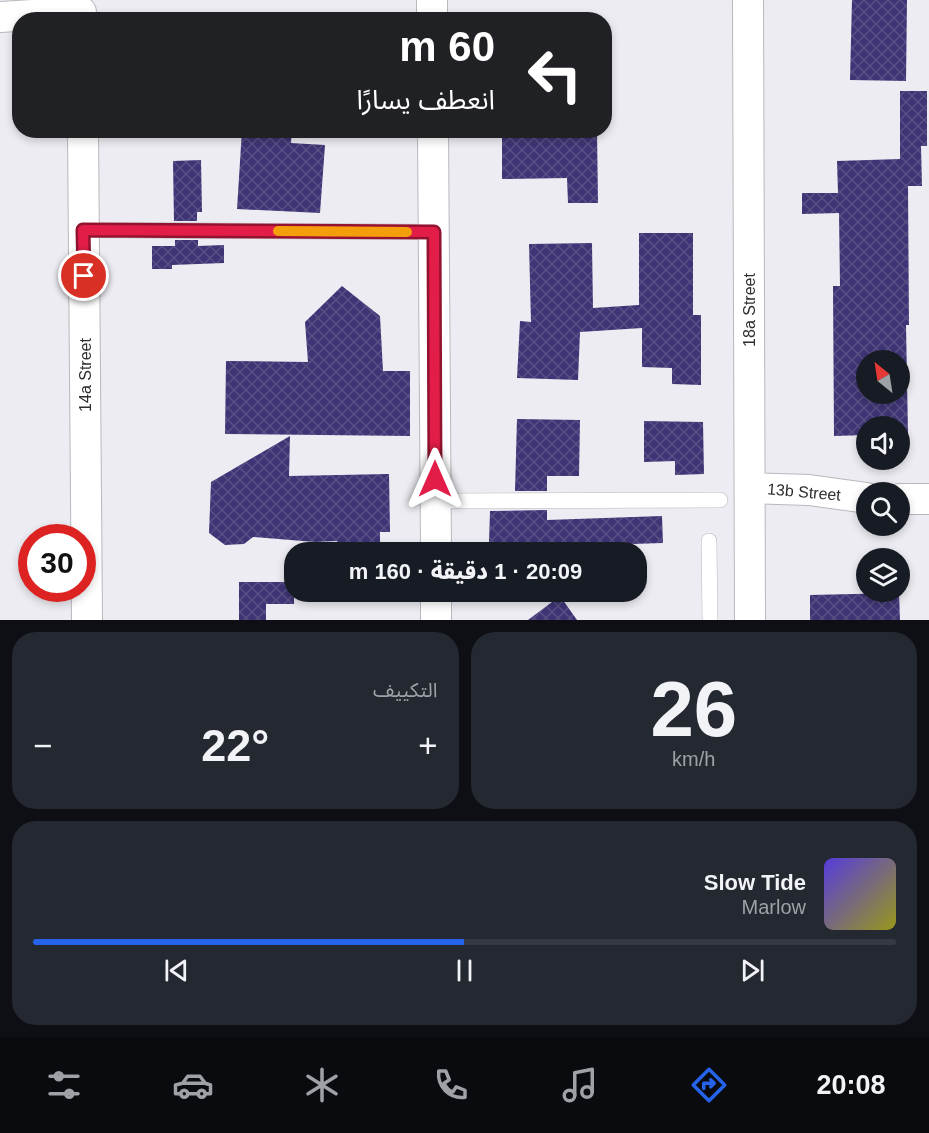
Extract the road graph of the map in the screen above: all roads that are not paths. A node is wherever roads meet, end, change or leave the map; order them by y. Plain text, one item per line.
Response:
1 (748, 0) edge
2 (81, 10) edge
3 (58, 12) edge
4 (82, 138) edge
5 (433, 138) edge
6 (83, 230) junction
7 (434, 232) junction
8 (856, 497) edge
9 (750, 498) junction
10 (910, 499) edge
11 (929, 499) edge
12 (720, 500) dead end
13 (436, 501) junction
14 (709, 541) dead end
15 (436, 542) edge
16 (436, 602) edge
17 (87, 620) edge
18 (436, 620) edge
19 (710, 620) edge
20 (750, 620) edge

1 - 9 street, 18a Street
2 - 3 street
4 - 6 street, 14a Street
5 - 7 street
6 - 7 lane
6 - 17 street, 14a Street
7 - 13 street
8 - 9 street, 13b Street
9 - 20 street, 18a Street
10 - 11 street
12 - 13 lane
13 - 15 street
14 - 19 lane
16 - 18 street

